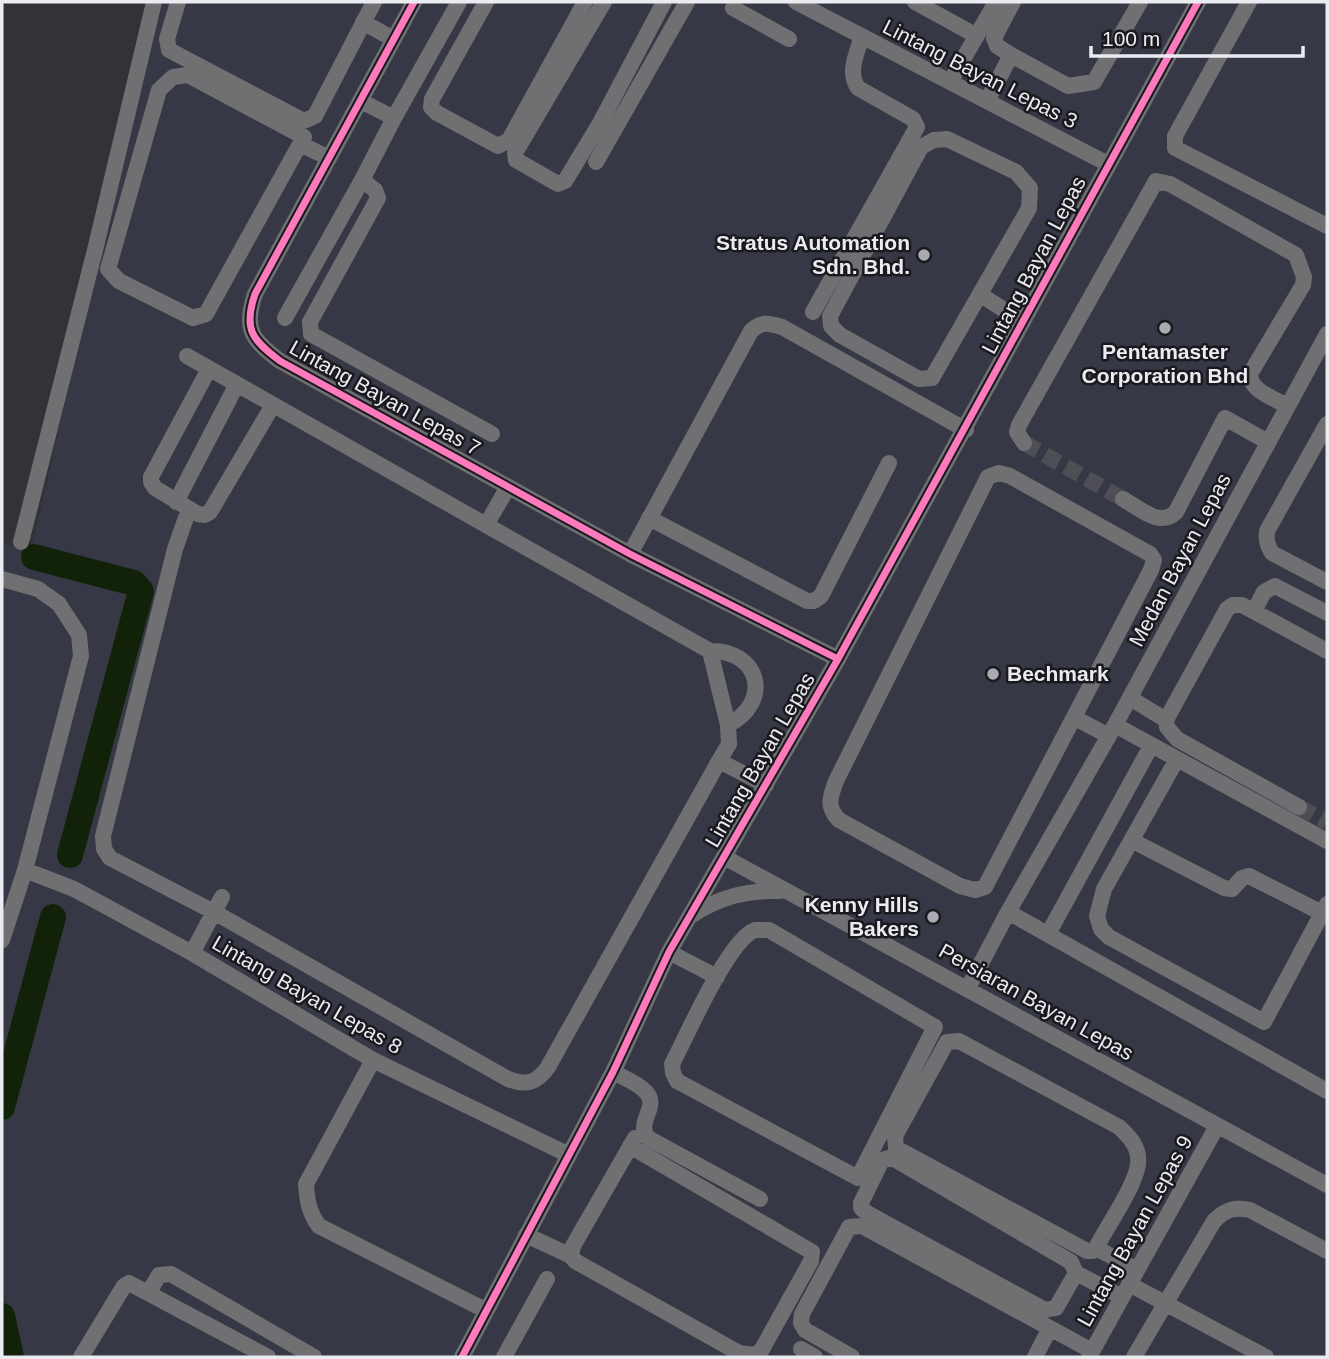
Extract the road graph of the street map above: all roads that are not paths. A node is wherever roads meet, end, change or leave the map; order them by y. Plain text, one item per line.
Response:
1 (154, 2) edge
2 (178, 2) edge
3 (374, 2) edge
4 (414, 2) edge
5 (459, 2) edge
6 (486, 2) edge
7 (585, 2) edge
8 (604, 2) edge
9 (664, 2) edge
10 (687, 2) edge
11 (796, 2) edge
12 (915, 2) edge
13 (996, 2) edge
14 (1013, 2) edge
15 (1140, 2) edge
16 (1198, 2) edge
17 (1249, 2) edge
18 (731, 4) edge
19 (363, 22) junction
20 (862, 36) junction
21 (976, 36) junction
22 (789, 38) dead end
23 (393, 39) junction
24 (1011, 55) junction
25 (950, 82) junction
26 (360, 101) junction
27 (987, 101) junction
28 (394, 118) junction
29 (300, 144) junction
30 (329, 159) junction
31 (596, 162) dead end
32 (1108, 164) junction
33 (362, 180) junction
34 (1327, 226) edge
35 (981, 295) junction
36 (813, 312) dead end
37 (285, 318) dead end
38 (1024, 322) junction
39 (1327, 334) edge
40 (187, 356) dead end
41 (209, 369) junction
42 (237, 384) junction
43 (273, 405) junction
44 (1287, 406) junction
45 (1327, 424) edge
46 (965, 430) junction
47 (492, 434) dead end
48 (1268, 442) junction
49 (1024, 443) dead end
50 (889, 463) dead end
51 (508, 487) junction
52 (1123, 499) tunnel mouth
53 (182, 505) junction
54 (649, 518) junction
55 (486, 525) junction
56 (20, 542) dead end
57 (629, 554) junction
58 (2, 579) edge
59 (1327, 582) edge
60 (1254, 611) junction
61 (1327, 613) edge
62 (710, 651) junction
63 (1327, 652) edge
64 (838, 659) junction
65 (1130, 698) junction
66 (1075, 718) junction
67 (1166, 720) junction
68 (728, 725) junction
69 (1112, 730) junction
70 (1152, 746) junction
71 (1177, 759) junction
72 (719, 761) junction
73 (766, 785) junction
74 (1299, 807) tunnel mouth
75 (1133, 841) junction
76 (1327, 841) edge
77 (724, 857) junction
78 (24, 870) junction
79 (786, 892) junction
80 (218, 905) junction
81 (1325, 909) edge
82 (1007, 912) junction
83 (690, 917) junction
84 (1048, 934) junction
85 (2, 940) edge
86 (670, 952) junction
87 (192, 953) junction
88 (717, 976) junction
89 (968, 988) junction
90 (373, 1060) junction
91 (613, 1072) junction
92 (1327, 1091) edge
93 (1217, 1126) junction
94 (643, 1133) junction
95 (630, 1146) junction
96 (569, 1155) junction
97 (1327, 1185) edge
98 (760, 1199) dead end
99 (526, 1235) junction
100 (1096, 1248) junction
101 (1327, 1251) edge
102 (571, 1256) junction
103 (1076, 1273) junction
104 (547, 1279) dead end
105 (1129, 1284) junction
106 (149, 1292) junction
107 (1166, 1304) junction
108 (485, 1310) junction
109 (1050, 1328) junction
110 (239, 1350) edge
111 (1091, 1354) edge
112 (81, 1357) edge
113 (268, 1357) edge
114 (314, 1357) edge
115 (462, 1357) edge
116 (504, 1357) edge
117 (852, 1357) edge
118 (1035, 1357) edge
119 (1134, 1357) edge
120 (1266, 1357) edge

1 - 56 street
2 - 19 street
3 - 19 street
4 - 23 street, Lintang Bayan Lepas 7
5 - 28 street
6 - 7 street
8 - 9 street
10 - 31 street
11 - 20 street, Lintang Bayan Lepas 3
12 - 21 street
13 - 21 street
14 - 24 street
15 - 24 street
16 - 32 street, Lintang Bayan Lepas
17 - 34 street
18 - 22 street
19 - 23 street
20 - 25 street, Lintang Bayan Lepas 3
20 - 36 street
21 - 25 street
23 - 26 street, Lintang Bayan Lepas 7
24 - 27 street
25 - 27 street, Lintang Bayan Lepas 3
26 - 28 street
26 - 30 street, Lintang Bayan Lepas 7
27 - 32 street, Lintang Bayan Lepas 3
28 - 33 street
29 - 29 street
29 - 30 street
30 - 51 street, Lintang Bayan Lepas 7
32 - 38 street, Lintang Bayan Lepas
33 - 37 street
33 - 47 street
35 - 35 street
35 - 38 street
38 - 46 street, Lintang Bayan Lepas
39 - 44 street, Medan Bayan Lepas
40 - 41 street
41 - 42 street
41 - 53 street
42 - 43 street
42 - 53 street
43 - 53 street
43 - 55 street
44 - 48 street, Medan Bayan Lepas
44 - 49 street
45 - 59 street
46 - 54 street
46 - 64 street, Lintang Bayan Lepas
48 - 52 street
48 - 65 street, Medan Bayan Lepas
50 - 54 street
51 - 55 street
51 - 57 street, Lintang Bayan Lepas 7
53 - 80 street
54 - 57 street
55 - 62 street
57 - 64 street, Lintang Bayan Lepas 7
58 - 78 street
60 - 61 street
60 - 63 street
60 - 67 street
62 - 68 street
62 - 68 street
64 - 73 street, Lintang Bayan Lepas
65 - 67 street
65 - 69 street, Medan Bayan Lepas
66 - 66 street
66 - 69 street
67 - 74 street
68 - 72 street
69 - 70 street
69 - 82 street, Medan Bayan Lepas
70 - 71 street
70 - 84 street
71 - 75 street
71 - 76 street
72 - 73 street
72 - 80 street
73 - 77 street, Lintang Bayan Lepas
75 - 81 street
75 - 81 street
77 - 79 street, Persiaran Bayan Lepas
77 - 83 street, Lintang Bayan Lepas
78 - 85 street
78 - 87 street, Lintang Bayan Lepas 8
79 - 83 street
79 - 89 street, Persiaran Bayan Lepas
80 - 87 street
82 - 84 street
82 - 89 street, Medan Bayan Lepas
83 - 86 street, Lintang Bayan Lepas
84 - 92 street
86 - 88 street
86 - 91 street, Lintang Bayan Lepas
87 - 90 street, Lintang Bayan Lepas 8
88 - 88 street
89 - 93 street, Persiaran Bayan Lepas
90 - 96 street, Lintang Bayan Lepas 8
90 - 108 street
91 - 94 street
91 - 96 street, Lintang Bayan Lepas
93 - 97 street, Persiaran Bayan Lepas
93 - 105 street, Lintang Bayan Lepas 9
94 - 95 street
94 - 98 street
95 - 102 street
95 - 102 street
96 - 99 street, Lintang Bayan Lepas
99 - 102 street
99 - 108 street, Lintang Bayan Lepas
100 - 100 street
100 - 105 street
101 - 107 street
103 - 103 street
103 - 105 street
104 - 116 street
105 - 107 street
105 - 111 street, Lintang Bayan Lepas 9
106 - 110 street
106 - 112 street
106 - 114 street
107 - 119 street
107 - 120 street
108 - 115 street, Lintang Bayan Lepas
109 - 111 street
109 - 117 street
109 - 118 street
110 - 113 street

